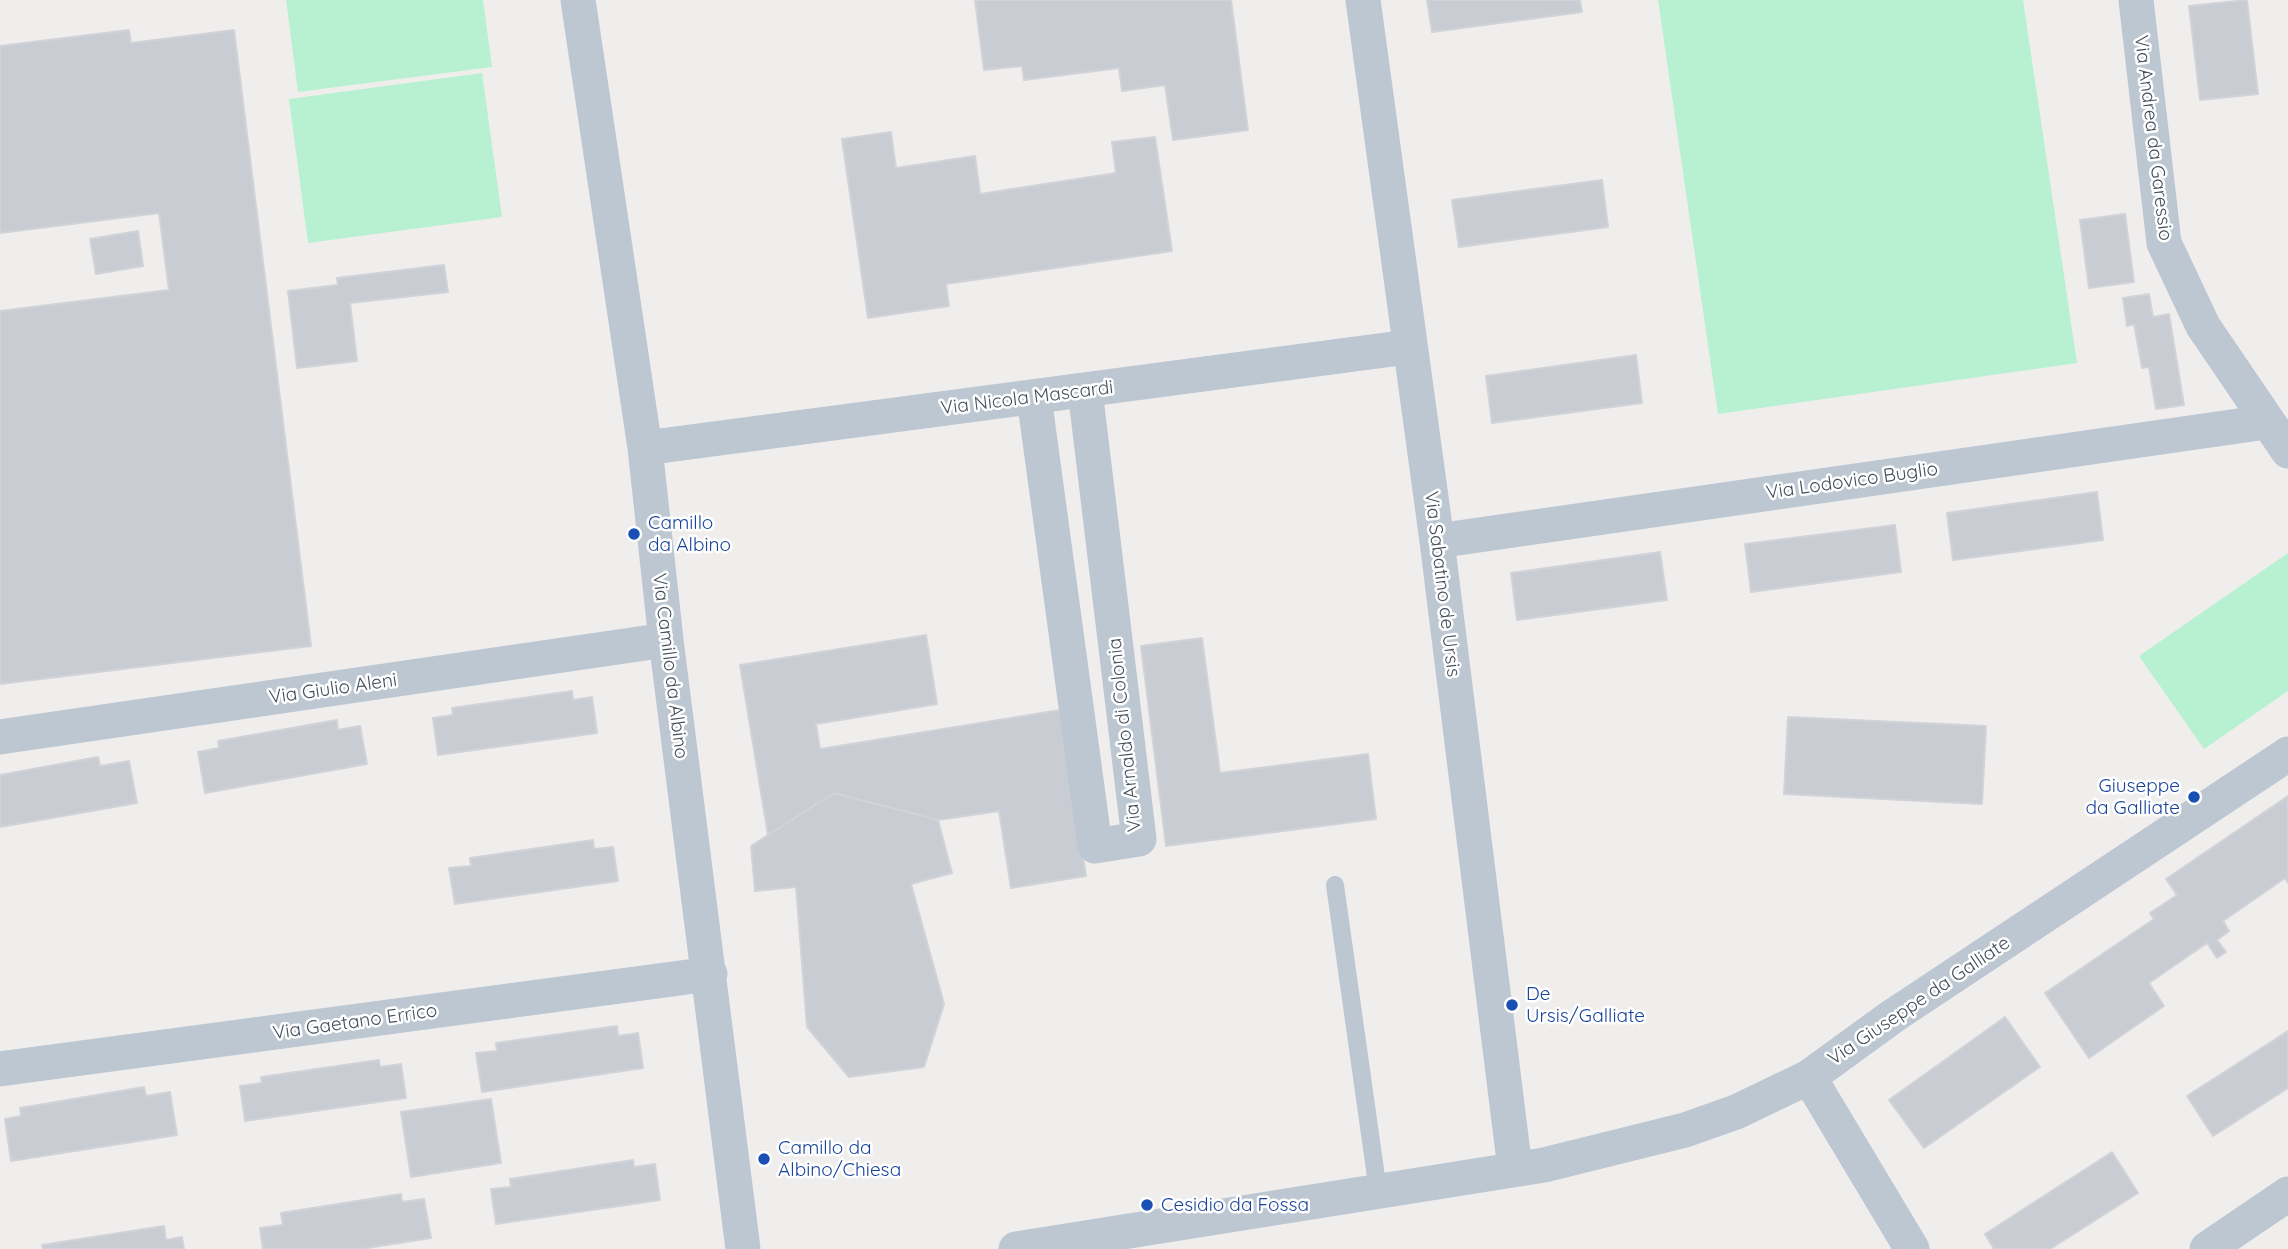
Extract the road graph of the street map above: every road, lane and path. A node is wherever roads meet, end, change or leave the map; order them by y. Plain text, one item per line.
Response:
1 (578, 0) edge
2 (1363, 0) edge
3 (2137, 0) edge
4 (1408, 347) junction
5 (1086, 390) junction
6 (1034, 397) junction
7 (2266, 422) junction
8 (645, 448) junction
9 (2288, 452) edge
10 (1437, 541) junction
11 (666, 640) junction
12 (0, 737) edge
13 (2288, 754) edge
14 (1335, 886) dead end
15 (710, 974) junction
16 (0, 1069) edge
17 (1810, 1077) junction
18 (1516, 1169) junction
19 (1378, 1191) junction
20 (2288, 1194) edge
21 (743, 1249) edge
22 (1016, 1249) edge
23 (1912, 1249) edge
24 (2207, 1249) edge

1 - 8 street, Via Camillo da Albino
2 - 4 street, Via Sabatino de Ursis
3 - 7 street, Via Andrea da Garessio
4 - 5 street, Via Nicola Mascardi
4 - 10 street, Via Sabatino de Ursis
5 - 6 street, Via Nicola Mascardi
5 - 6 street, Via Arnaldo di Colonia
6 - 8 street, Via Nicola Mascardi
7 - 9 street, Via Andrea da Garessio
7 - 10 street, Via Lodovico Buglio
8 - 11 street, Via Camillo da Albino
10 - 18 street, Via Sabatino de Ursis
11 - 12 street, Via Giulio Aleni
11 - 15 street, Via Camillo da Albino
13 - 17 street, Via Giuseppe da Galliate
14 - 19 lane
15 - 16 street, Via Gaetano Errico
15 - 21 street, Via Camillo da Albino
17 - 18 street, Via Giuseppe da Galliate
17 - 23 street
18 - 19 street, Via Giuseppe da Galliate
19 - 22 street, Via Giuseppe da Galliate
20 - 24 street

